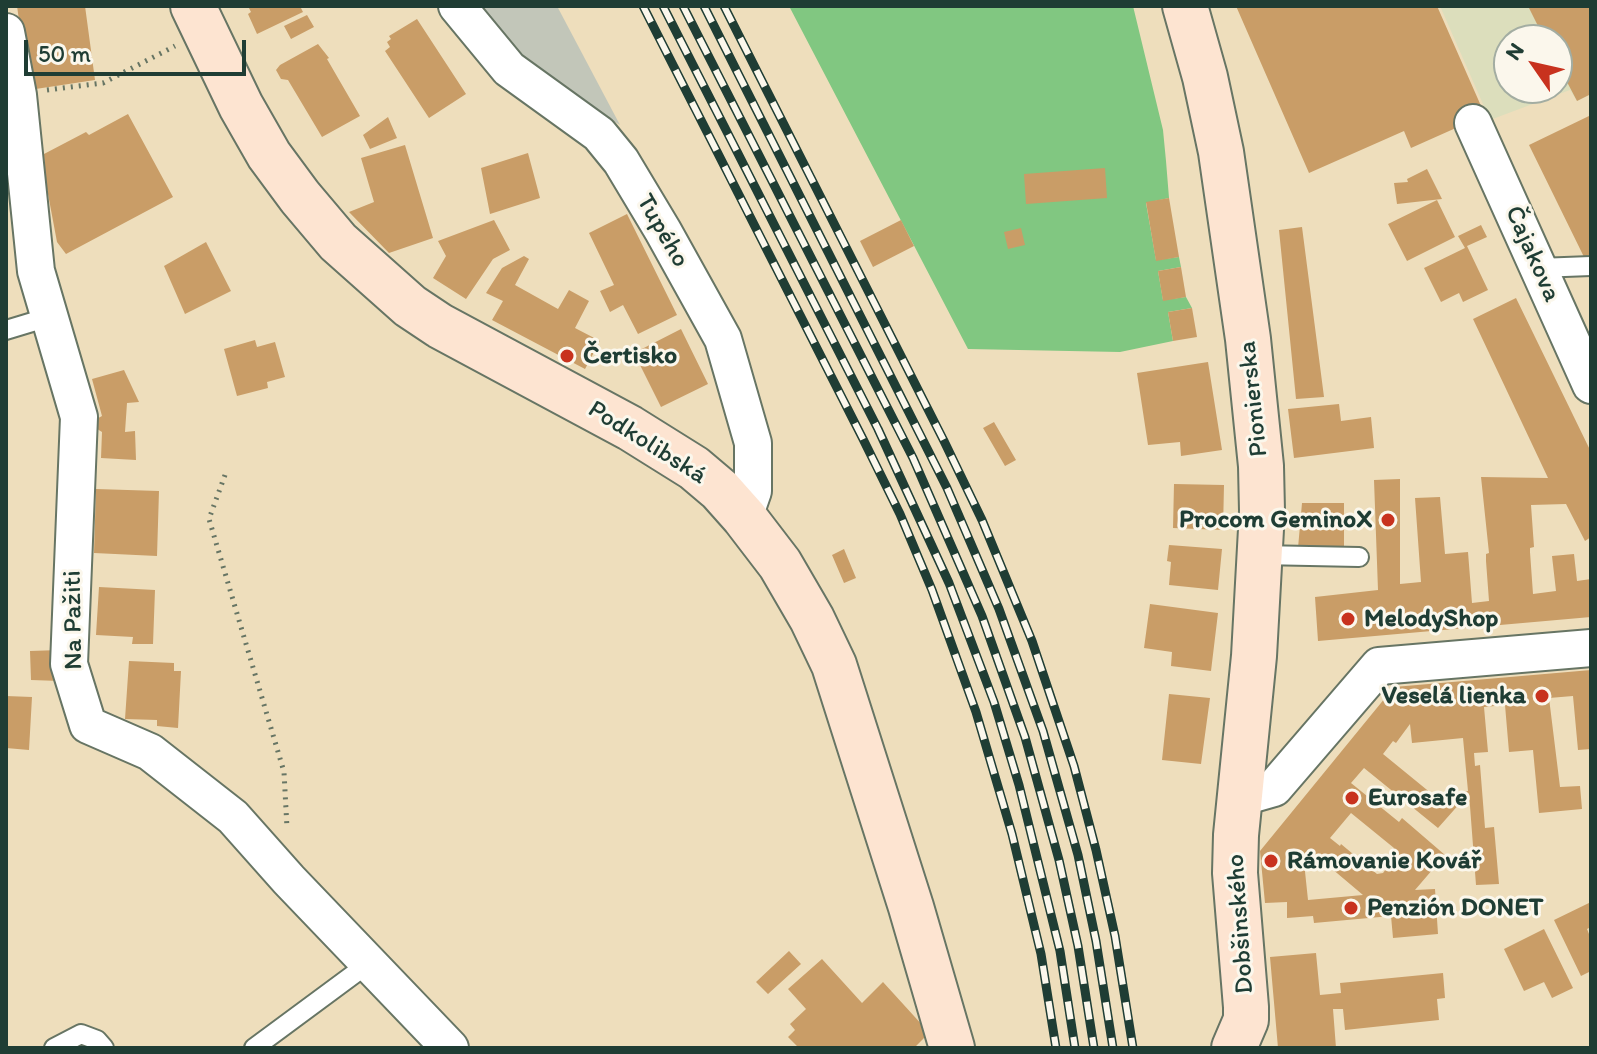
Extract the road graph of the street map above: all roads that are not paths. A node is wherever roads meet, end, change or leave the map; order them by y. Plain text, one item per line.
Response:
1 (457, 6) edge
2 (1185, 6) edge
3 (188, 24) edge
4 (6, 32) edge
5 (1473, 123) dead end
6 (1591, 266) edge
7 (1538, 268) junction
8 (49, 317) junction
9 (6, 330) edge
10 (1591, 385) edge
11 (744, 517) junction
12 (1260, 555) junction
13 (1359, 557) dead end
14 (1591, 648) edge
15 (1239, 798) junction
16 (369, 963) junction
17 (54, 1048) edge
18 (104, 1048) edge
19 (254, 1048) edge
20 (450, 1048) edge
21 (952, 1048) edge
22 (1234, 1048) edge

1 - 11 street, Tupého
2 - 12 street, Pionierska
3 - 11 street, Podkolibská
4 - 8 street, Na Pažiti
5 - 7 street, Čajakova
6 - 7 lane
7 - 10 street, Čajakova
8 - 9 lane
8 - 16 street, Na Pažiti
11 - 21 street, Podkolibská
12 - 13 lane
12 - 15 street, Pionierska
14 - 15 street
15 - 22 street, Dobšinského
16 - 19 lane
16 - 20 street, Na Pažiti
17 - 18 lane

